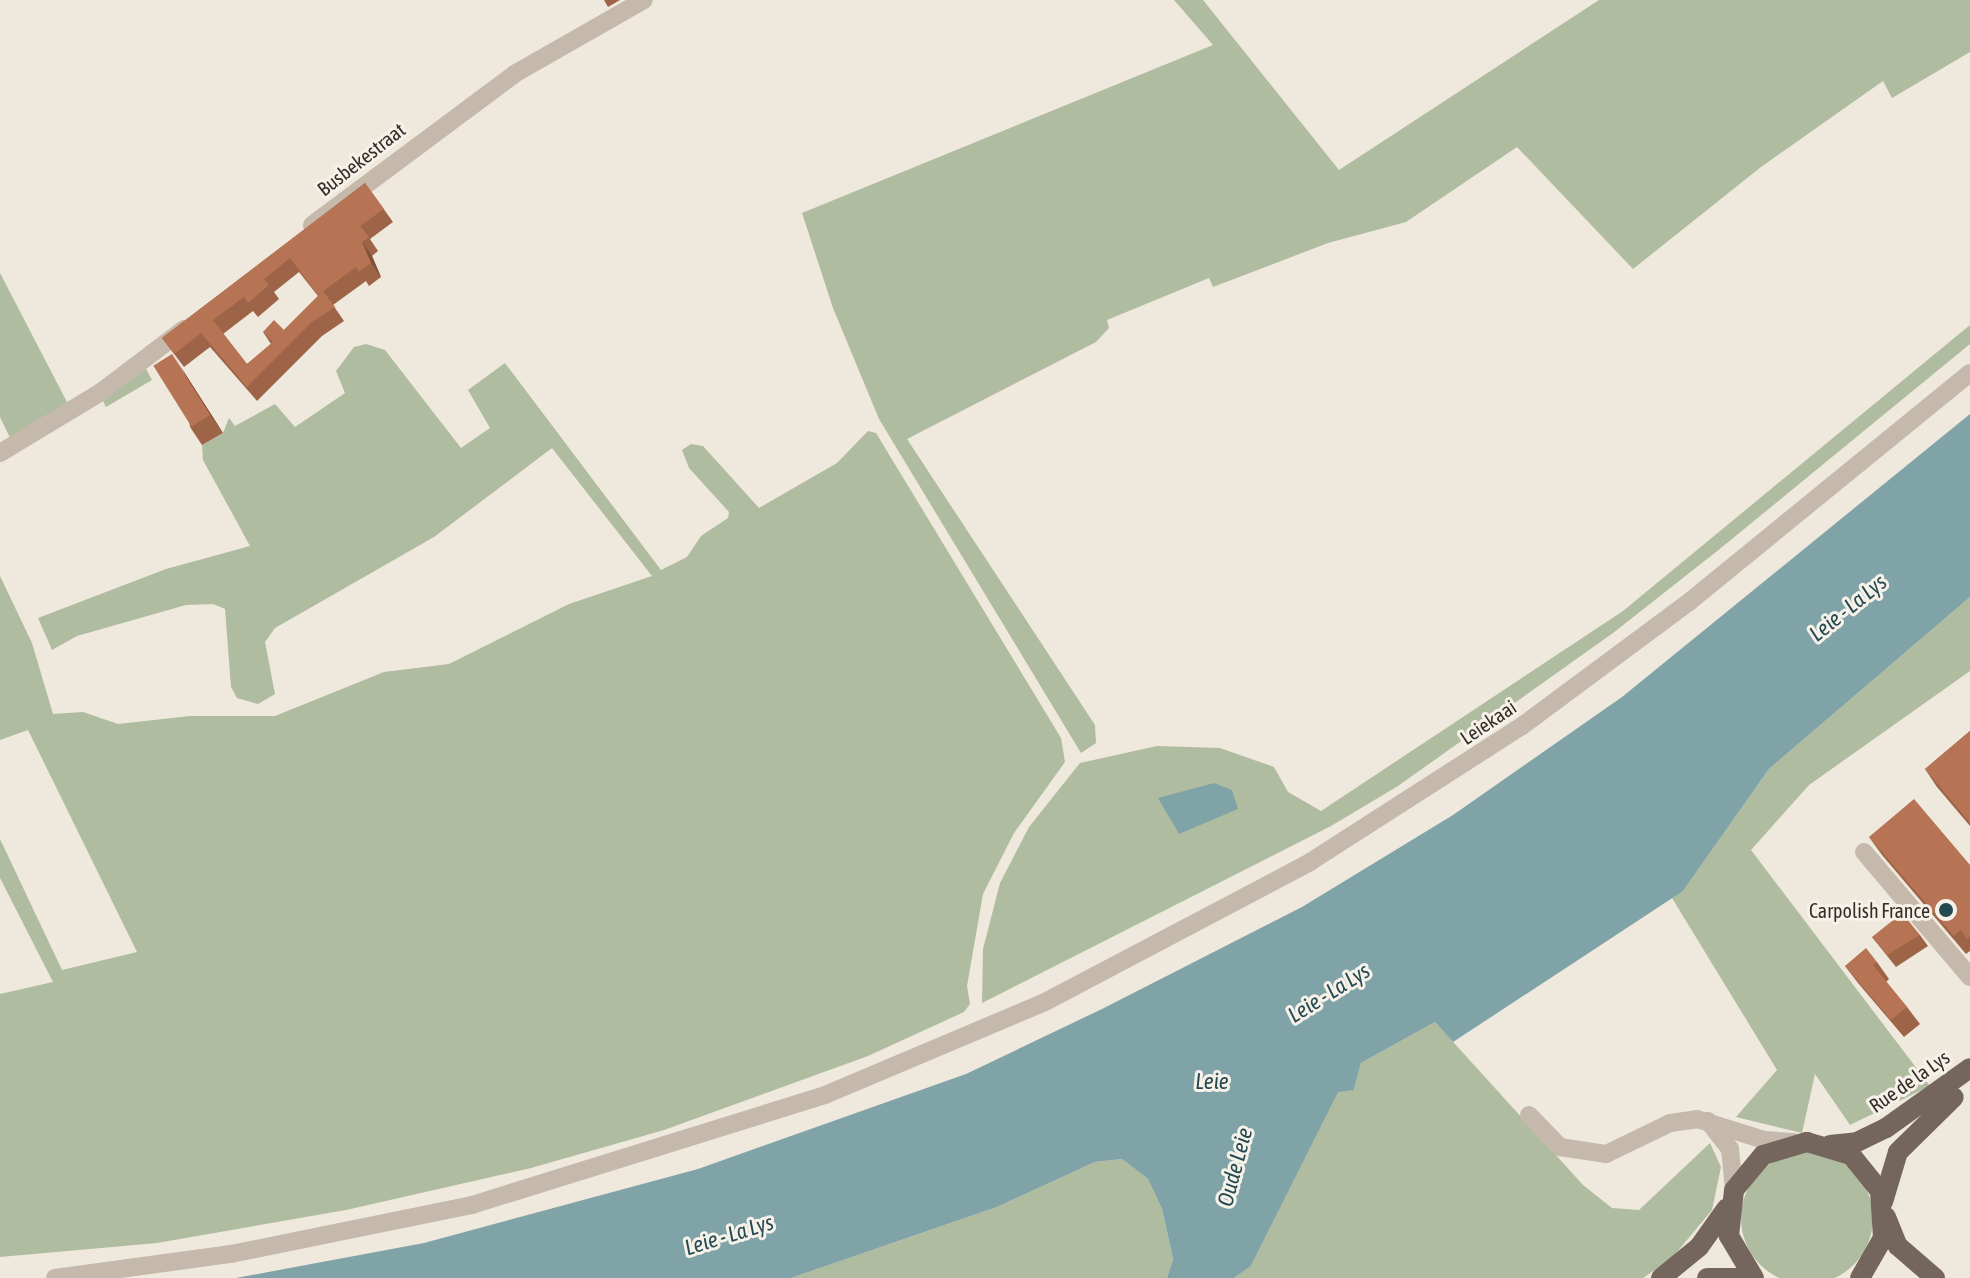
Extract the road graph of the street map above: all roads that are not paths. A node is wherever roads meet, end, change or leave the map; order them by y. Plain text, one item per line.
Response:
1 (644, 0) edge
2 (299, 236) edge
3 (201, 315) edge
4 (1970, 373) edge
5 (0, 453) edge
6 (1864, 852) dead end
7 (1970, 977) edge
8 (1970, 1068) edge
9 (1970, 1085) edge
10 (1529, 1115) dead end
11 (1708, 1121) junction
12 (1795, 1142) junction
13 (1830, 1145) junction
14 (1732, 1196) junction
15 (1884, 1208) junction
16 (55, 1278) edge
17 (1661, 1278) edge
18 (1707, 1278) edge
19 (1744, 1278) edge
20 (1754, 1278) edge
21 (1860, 1278) edge
22 (1935, 1278) edge

1 - 2 street, Busbekestraat
3 - 5 street
4 - 16 street, Leiekaai
6 - 7 street
8 - 13 main road, Rue de la Lys
9 - 15 main road, Rue de la Lys
10 - 11 street
11 - 12 street
11 - 14 street
12 - 13 main road
12 - 14 main road
13 - 15 main road
14 - 17 main road
14 - 20 main road
15 - 21 main road, Rue de la Lys
15 - 22 main road
18 - 19 main road

